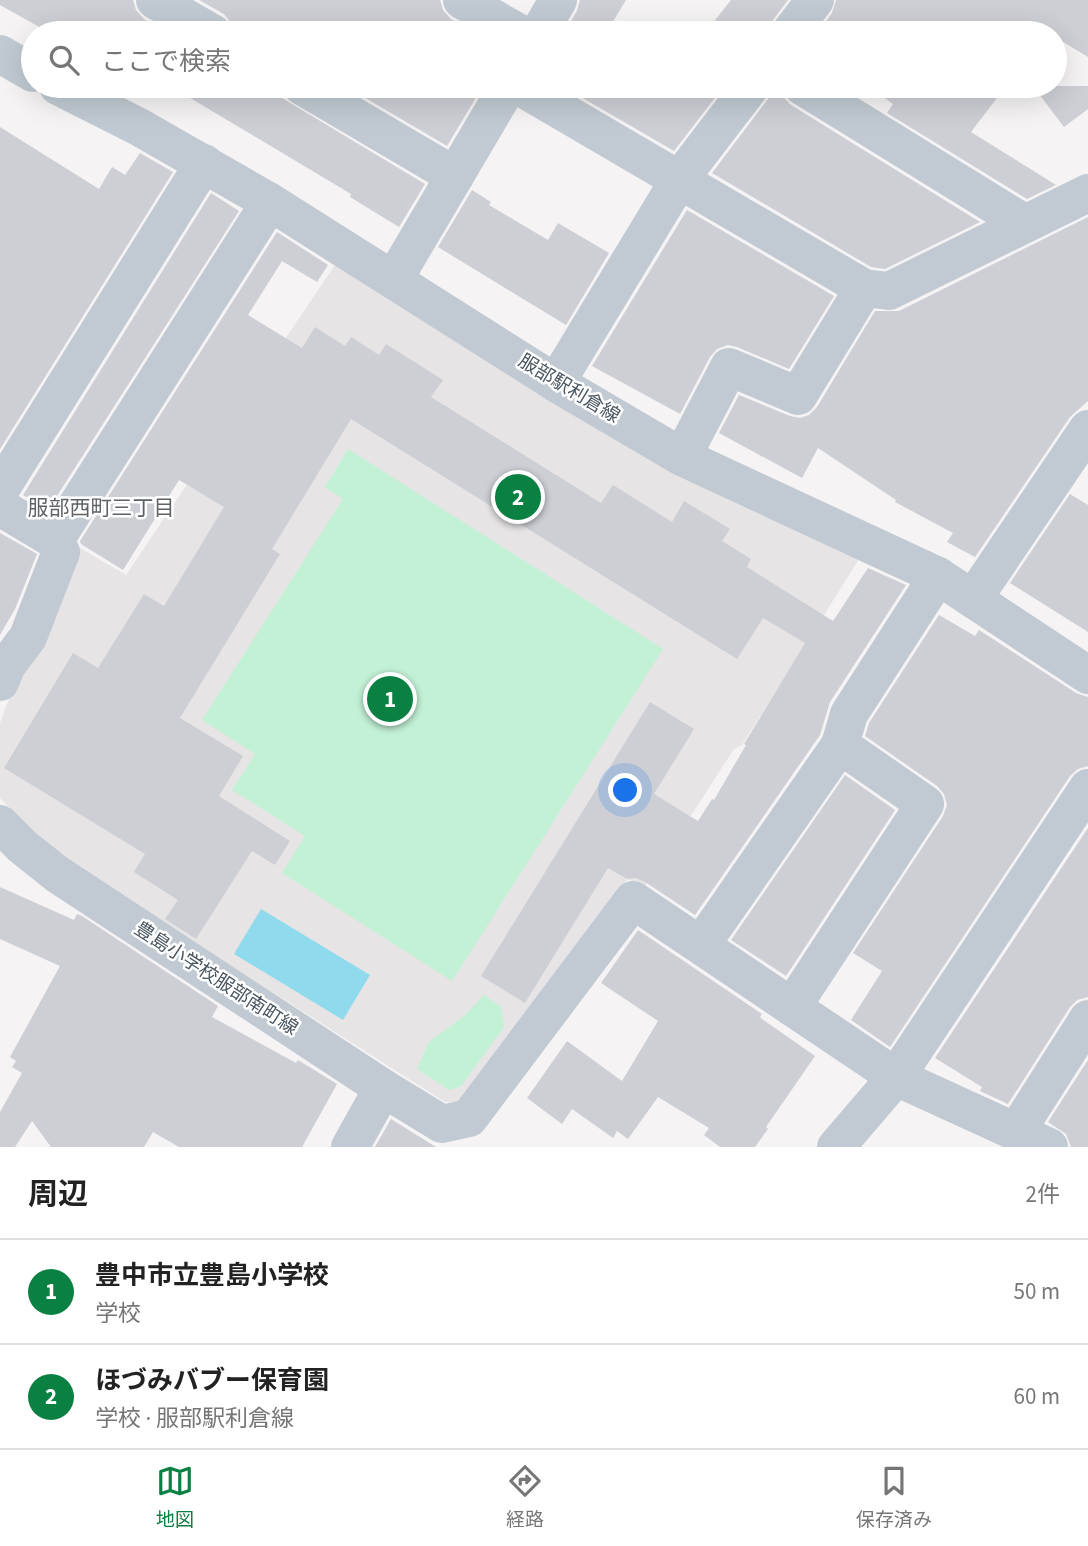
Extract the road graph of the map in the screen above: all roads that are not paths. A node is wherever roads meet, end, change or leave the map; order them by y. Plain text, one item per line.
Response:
1 (155, 0) edge
2 (462, 0) edge
3 (558, 0) edge
4 (815, 0) edge
5 (191, 21) edge
6 (498, 21) edge
7 (546, 21) edge
8 (799, 21) edge
9 (0, 54) edge
10 (21, 65) edge
11 (81, 98) edge
12 (322, 98) edge
13 (501, 98) edge
14 (539, 98) edge
15 (742, 98) edge
16 (821, 98) edge
17 (204, 163) junction
18 (455, 176) junction
19 (679, 180) junction
20 (1088, 193) edge
21 (270, 201) junction
22 (1024, 223) junction
23 (394, 279) junction
24 (864, 288) junction
25 (556, 383) junction
26 (1088, 429) edge
27 (682, 457) junction
28 (0, 490) edge
29 (0, 507) edge
30 (55, 540) junction
31 (938, 576) junction
32 (973, 599) junction
33 (1088, 675) edge
34 (0, 682) edge
35 (840, 745) junction
36 (1088, 788) edge
37 (0, 824) edge
38 (701, 946) junction
39 (792, 1007) junction
40 (1088, 1019) edge
41 (896, 1077) junction
42 (383, 1088) junction
43 (1016, 1132) junction
44 (350, 1147) edge
45 (836, 1147) edge
46 (1049, 1147) edge

1 - 5 street
2 - 6 street
3 - 7 street
4 - 8 street
9 - 10 street
11 - 17 street, 服部駅利倉線
12 - 18 street
13 - 18 street
14 - 19 street
15 - 19 street
16 - 22 street
17 - 21 street, 服部駅利倉線
17 - 28 street
18 - 23 street
19 - 24 street
19 - 25 street
20 - 22 street
21 - 23 street, 服部駅利倉線
21 - 30 street
22 - 24 street
23 - 25 street, 服部駅利倉線
24 - 27 street
25 - 27 street, 服部駅利倉線
26 - 32 street
27 - 31 street, 服部駅利倉線
29 - 30 street
30 - 34 street
31 - 32 street, 服部駅利倉線
31 - 35 street
32 - 33 street, 服部駅利倉線
35 - 38 street
35 - 39 street
36 - 41 street
37 - 42 street, 豊島小学校服部南町線
38 - 39 street
38 - 42 street, 豊島小学校服部南町線
39 - 41 street
40 - 43 street
41 - 43 street
41 - 45 street
42 - 44 street
43 - 46 street

